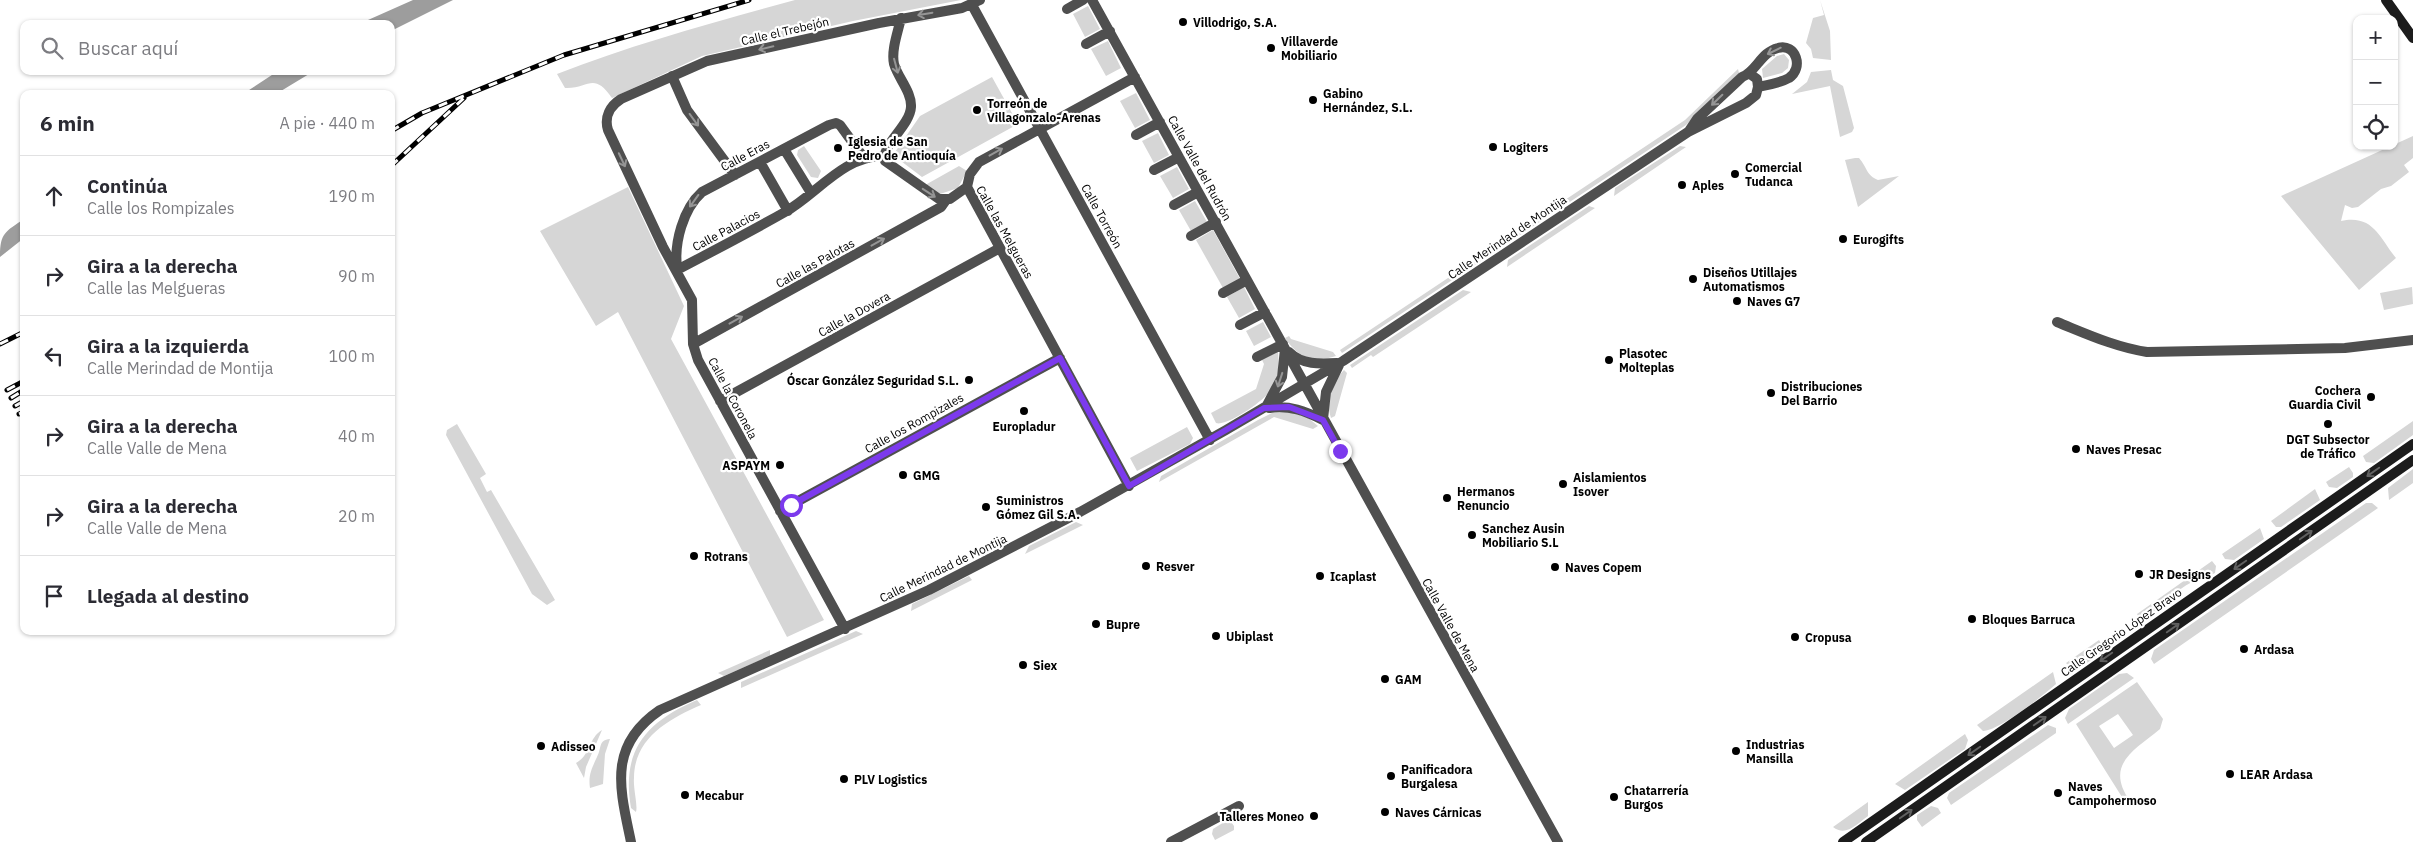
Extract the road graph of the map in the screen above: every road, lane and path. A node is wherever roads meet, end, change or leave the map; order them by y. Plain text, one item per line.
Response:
1 (1083, 0) edge
2 (1092, 0) edge
3 (2386, 0) edge
4 (976, 2) edge
5 (1067, 9) dead end
6 (901, 18) junction
7 (1110, 31) junction
8 (2413, 38) edge
9 (1086, 44) dead end
10 (1750, 74) junction
11 (672, 76) junction
12 (1135, 77) junction
13 (1758, 87) junction
14 (608, 115) joint
15 (1160, 122) junction
16 (1040, 128) junction
17 (1688, 132) junction
18 (1136, 135) dead end
19 (784, 148) junction
20 (883, 156) junction
21 (1179, 157) junction
22 (864, 158) junction
23 (760, 162) junction
24 (1154, 170) dead end
25 (735, 175) junction
26 (967, 187) junction
27 (811, 192) junction
28 (1198, 192) junction
29 (946, 200) junction
30 (1174, 205) dead end
31 (788, 211) junction
32 (1216, 222) junction
33 (1191, 236) dead end
34 (1000, 248) junction
35 (677, 270) junction
36 (1247, 280) junction
37 (1223, 293) dead end
38 (1265, 312) junction
39 (2057, 322) dead end
40 (1240, 325) dead end
41 (2413, 340) edge
42 (693, 344) junction
43 (1284, 346) junction
44 (1257, 357) dead end
45 (1060, 358) junction
46 (1340, 363) junction
47 (1304, 386) junction
48 (720, 401) junction
49 (1264, 408) junction
50 (1323, 420) junction
51 (1210, 440) junction
52 (2413, 444) edge
53 (2413, 460) edge
54 (1129, 486) junction
55 (780, 511) junction
56 (845, 629) junction
57 (1239, 806) dead end
58 (631, 842) edge
59 (1171, 842) edge
60 (1558, 842) edge
61 (1843, 842) edge
62 (1866, 842) edge

1 - 5 street
2 - 7 street, Calle Valle del Rudrón
3 - 8 main road
4 -> 6 street, Calle el Trebejón
4 - 16 street, Calle Torreón
6 -> 11 street, Calle el Trebejón
6 -> 20 street
7 - 9 street
7 - 12 street, Calle Valle del Rudrón
10 - 13 street
13 -> 10 street, Calle Merindad de Montija
10 -> 17 street, Calle Merindad de Montija
11 - 14 street, Calle el Trebejón
11 -> 25 street
12 - 15 street, Calle Valle del Rudrón
12 - 16 street
13 - 17 street, Calle Merindad de Montija
14 -> 35 street, Calle la Coronela
15 - 18 street
15 - 21 street, Calle Valle del Rudrón
26 -> 16 street
16 - 51 street, Calle Torreón
17 - 46 street, Calle Merindad de Montija
19 - 22 street, Calle Eras
19 - 23 street, Calle Eras
19 - 27 street
20 - 22 street, Calle Palacios
20 -> 29 street
21 - 24 street
21 - 28 street, Calle Valle del Rudrón
22 - 27 street, Calle Palacios
23 - 25 street, Calle Eras
23 - 31 street
25 -> 35 street, Calle Eras
26 - 29 street, Calle las Melgueras
26 - 34 street, Calle las Melgueras
27 - 31 street, Calle Palacios
28 - 30 street
28 - 32 street, Calle Valle del Rudrón
42 -> 29 street, Calle las Palotas
31 - 35 street, Calle Palacios
32 - 33 street
32 - 36 street, Calle Valle del Rudrón
34 - 45 street, Calle las Melgueras
34 - 48 street, Calle la Dovera
35 - 42 street, Calle la Coronela
36 - 37 street
36 - 38 street, Calle Valle del Rudrón
38 - 40 street
38 - 43 street, Calle Valle del Rudrón
39 - 41 street
42 - 48 street, Calle la Coronela
43 - 44 street
43 - 46 street, Calle Valle del Rudrón
43 - 47 street, Calle Valle del Rudrón
43 -> 49 street, Calle Merindad de Montija
45 - 54 street, Calle las Melgueras
45 - 55 street, Calle los Rompizales
46 - 47 street, Calle Merindad de Montija
46 - 50 street
47 - 49 street, Calle Merindad de Montija
47 - 50 street, Calle Valle de Mena
48 - 55 street, Calle la Coronela
49 - 50 street
49 - 51 street, Calle Merindad de Montija
50 - 60 street, Calle Valle de Mena
51 - 54 street, Calle Merindad de Montija
52 -> 61 main road, Calle Gregorio López Bravo
62 -> 53 main road
54 - 56 street, Calle Merindad de Montija
55 - 56 street, Calle la Coronela
56 - 58 street, Calle Merindad de Montija
57 - 59 street

